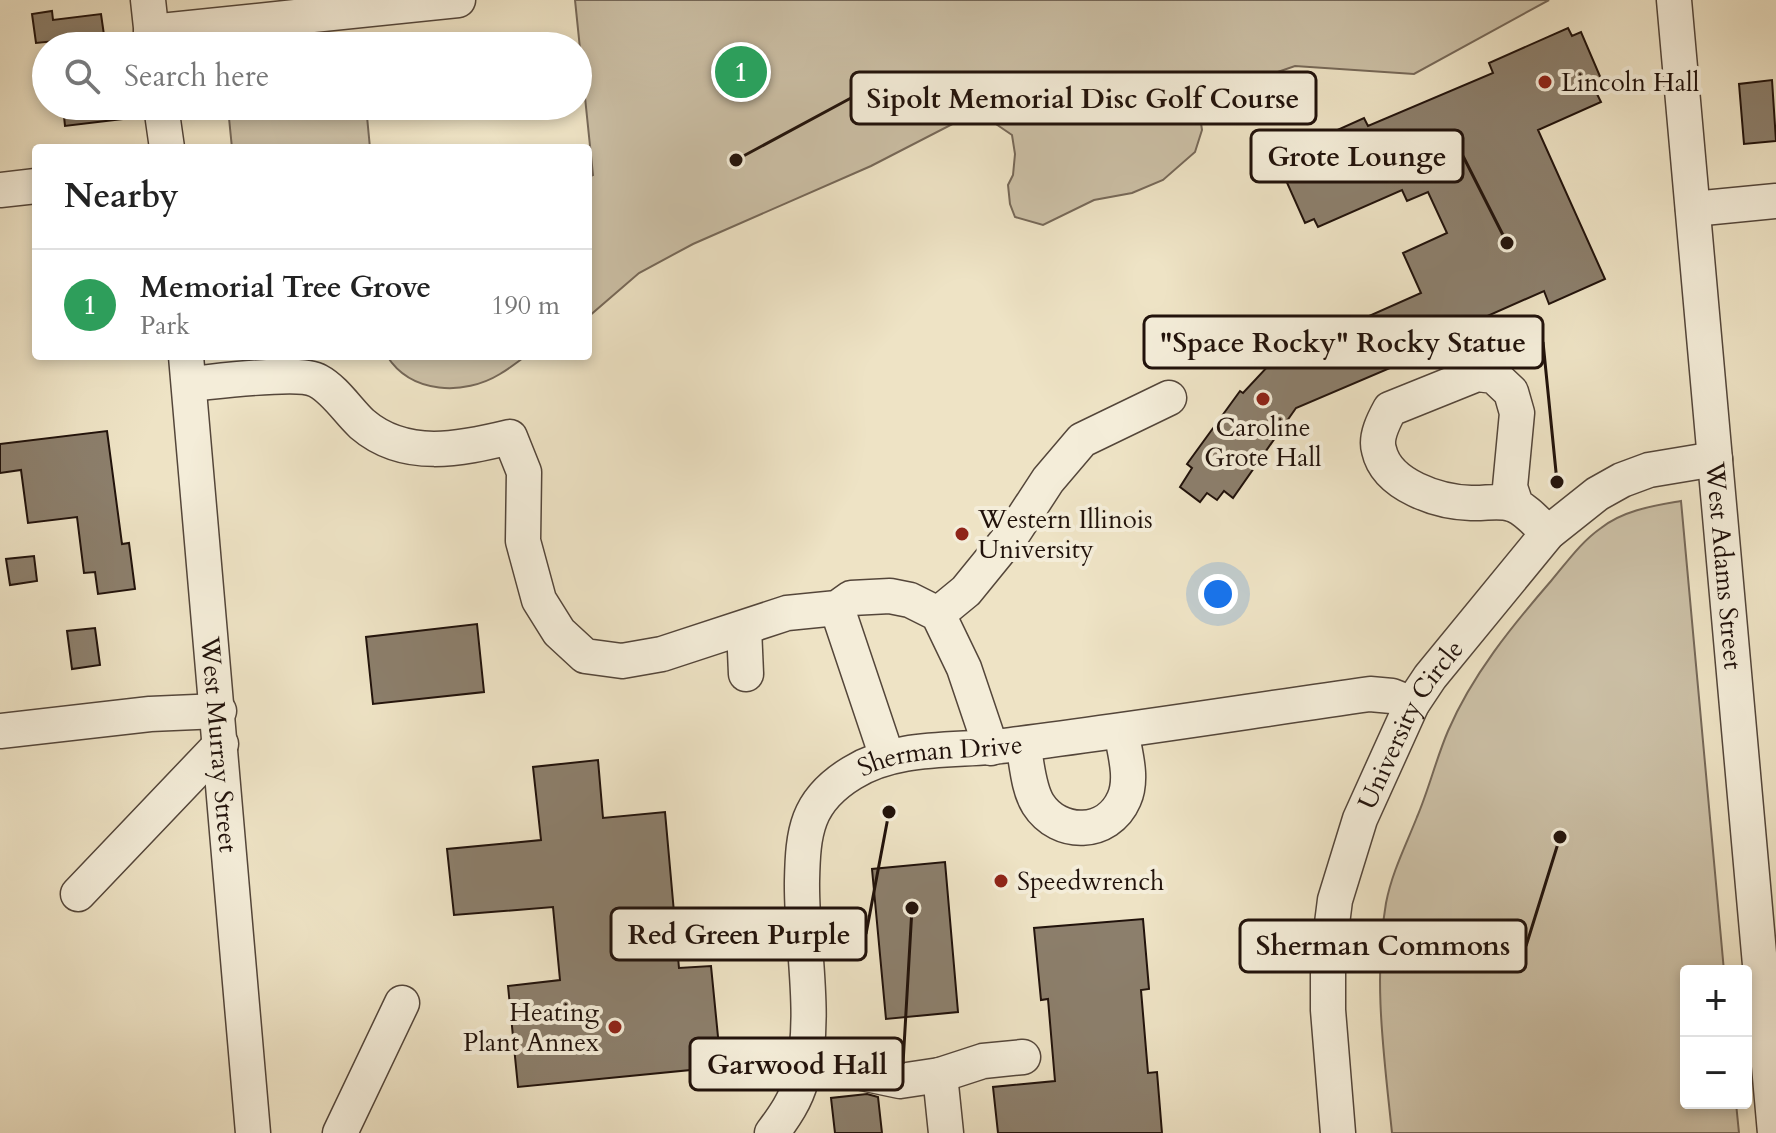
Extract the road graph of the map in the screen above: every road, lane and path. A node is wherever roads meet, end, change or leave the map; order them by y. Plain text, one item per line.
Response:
1 (458, 0) edge
2 (1674, 0) edge
3 (386, 4) edge
4 (151, 26) edge
5 (163, 120) edge
6 (166, 144) edge
7 (32, 186) edge
8 (0, 190) edge
9 (1776, 201) edge
10 (1693, 209) junction
11 (188, 370) edge
12 (1169, 398) dead end
13 (1715, 459) junction
14 (1516, 505) junction
15 (1548, 533) junction
16 (837, 608) junction
17 (938, 614) junction
18 (744, 628) junction
19 (746, 674) dead end
20 (1412, 704) junction
21 (220, 728) junction
22 (0, 730) edge
23 (1121, 731) junction
24 (1007, 746) junction
25 (887, 757) junction
26 (78, 894) dead end
27 (402, 1003) dead end
28 (1772, 1051) edge
29 (1023, 1057) dead end
30 (805, 1061) junction
31 (940, 1075) junction
32 (253, 1133) edge
33 (340, 1133) edge
34 (772, 1133) edge
35 (946, 1133) edge
36 (1338, 1133) edge
37 (1775, 1133) edge

1 - 3 street
2 - 10 street, West Adams Street
3 - 4 street
5 - 6 street
7 - 8 street
9 - 10 street
10 - 13 street, West Adams Street
11 - 18 street
11 - 21 street, West Murray Street
12 - 17 street
13 - 15 street, University Circle
13 - 28 street, West Adams Street
14 - 14 street
14 - 15 street
15 - 20 street, University Circle
16 - 17 street
16 - 18 street
16 - 25 street
17 - 24 street
18 - 19 street
20 - 23 street, Sherman Drive
20 - 36 street, University Circle
21 - 22 street
21 - 26 street
21 - 32 street, West Murray Street
23 - 24 street, Sherman Drive
23 - 24 street
24 - 25 street, Sherman Drive
25 - 30 street, Sherman Drive
27 - 33 street
28 - 37 street, West Adams Street
29 - 31 street
30 - 31 street
30 - 34 street, Sherman Drive
31 - 35 street

